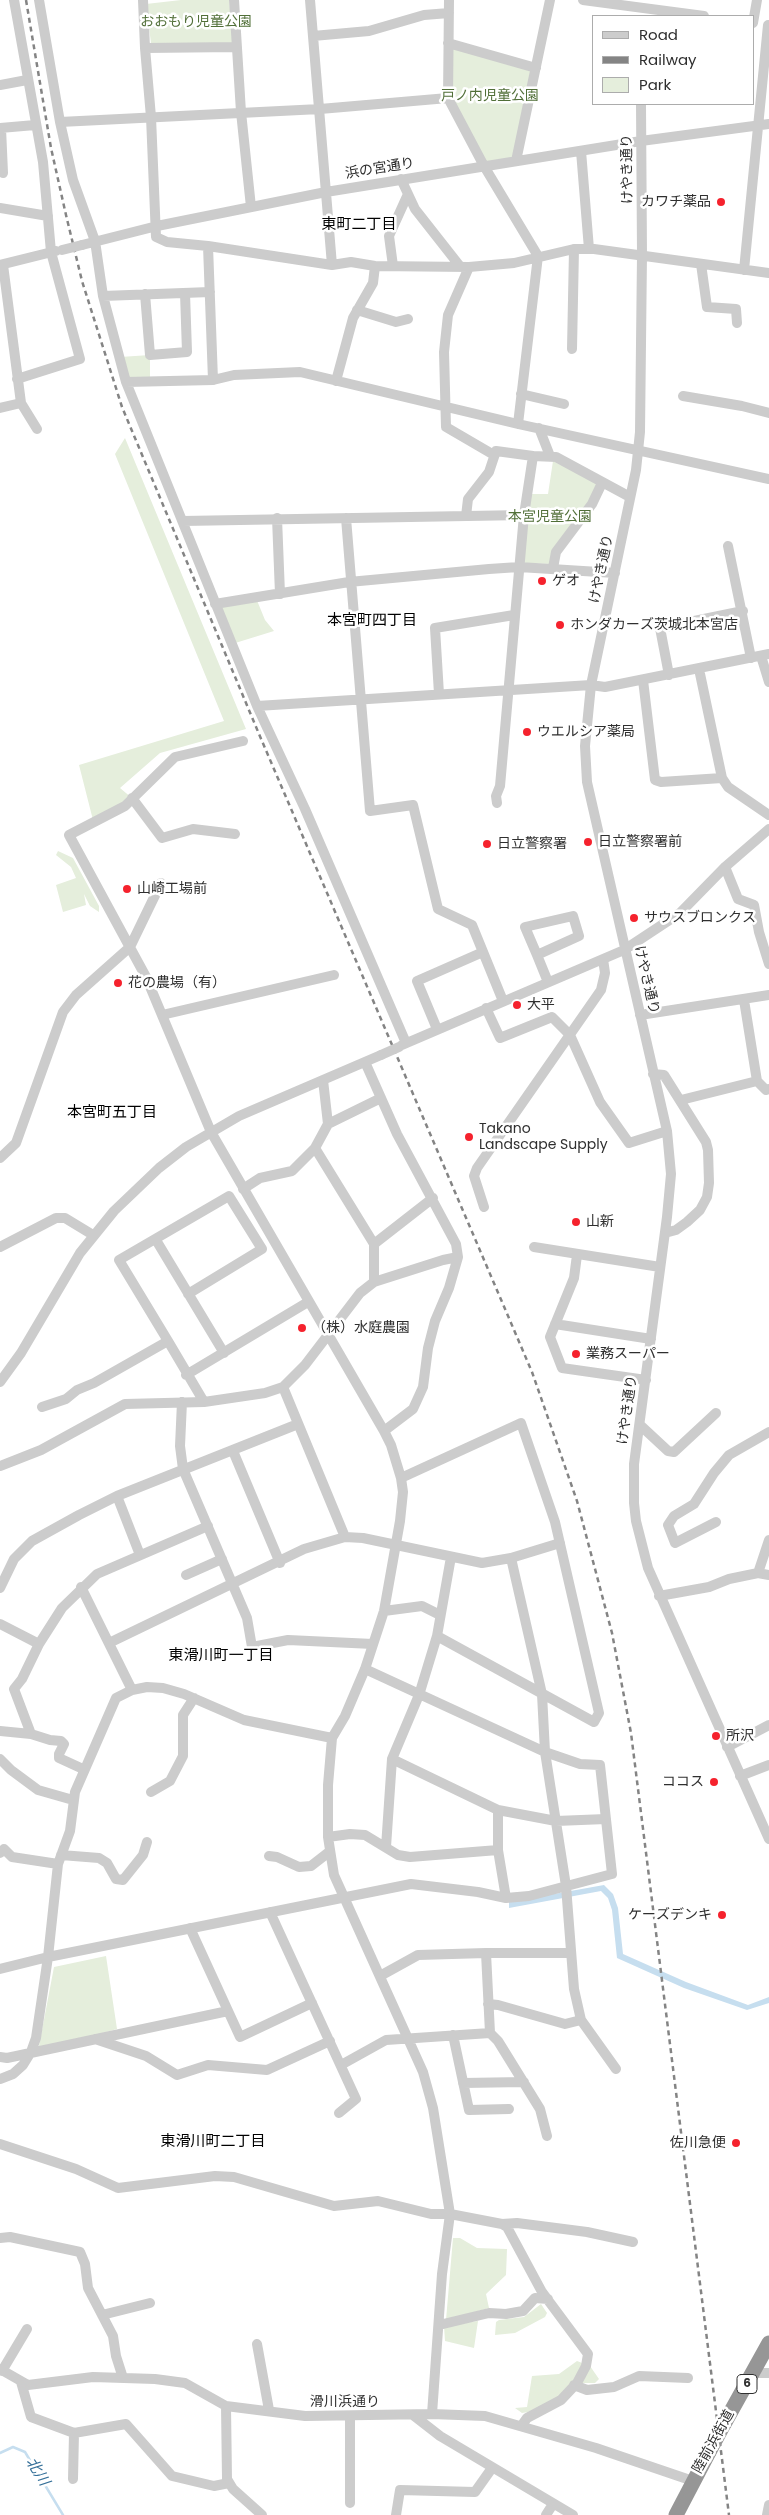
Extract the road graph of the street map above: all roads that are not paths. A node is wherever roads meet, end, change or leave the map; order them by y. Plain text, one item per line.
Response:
1 (14, 0) edge
2 (39, 0) edge
3 (143, 0) edge
4 (234, 0) edge
5 (310, 0) edge
6 (449, 0) edge
7 (550, 0) edge
8 (583, 0) edge
9 (757, 0) edge
10 (639, 8) edge
11 (448, 13) junction
12 (696, 15) edge
13 (754, 17) edge
14 (754, 23) edge
15 (769, 26) edge
16 (313, 36) junction
17 (448, 43) junction
18 (236, 47) junction
19 (144, 48) junction
20 (536, 68) junction
21 (27, 80) junction
22 (0, 85) edge
23 (448, 98) junction
24 (640, 105) edge
25 (320, 109) junction
26 (241, 112) junction
27 (151, 117) junction
28 (60, 122) junction
29 (769, 124) edge
30 (35, 125) junction
31 (757, 125) junction
32 (0, 128) edge
33 (641, 140) junction
34 (581, 151) junction
35 (516, 161) junction
36 (484, 166) junction
37 (3, 173) dead end
38 (401, 179) junction
39 (326, 192) junction
40 (408, 194) junction
41 (0, 208) edge
42 (251, 208) junction
43 (48, 216) junction
44 (157, 226) junction
45 (95, 241) junction
46 (208, 246) junction
47 (574, 249) junction
48 (589, 249) junction
49 (56, 251) junction
50 (642, 255) junction
51 (538, 256) junction
52 (701, 264) junction
53 (2, 265) edge
54 (332, 265) junction
55 (375, 266) junction
56 (393, 266) junction
57 (464, 266) junction
58 (744, 270) junction
59 (769, 272) edge
60 (210, 292) junction
61 (186, 293) junction
62 (145, 294) junction
63 (102, 296) junction
64 (357, 310) junction
65 (408, 319) dead end
66 (737, 323) dead end
67 (572, 349) dead end
68 (17, 379) junction
69 (213, 380) junction
70 (336, 381) junction
71 (126, 382) junction
72 (521, 394) junction
73 (683, 396) dead end
74 (21, 403) junction
75 (564, 404) dead end
76 (446, 407) junction
77 (0, 408) edge
78 (769, 413) edge
79 (518, 424) junction
80 (539, 428) junction
81 (37, 429) dead end
82 (639, 449) junction
83 (494, 455) junction
84 (533, 456) junction
85 (550, 456) junction
86 (769, 479) edge
87 (602, 484) junction
88 (630, 498) junction
89 (524, 515) junction
90 (466, 516) junction
91 (277, 518) junction
92 (346, 518) junction
93 (183, 521) junction
94 (728, 546) dead end
95 (519, 567) junction
96 (553, 568) junction
97 (615, 573) junction
98 (350, 582) junction
99 (280, 594) junction
100 (215, 604) junction
101 (743, 611) junction
102 (514, 615) junction
103 (761, 656) edge
104 (699, 669) junction
105 (669, 675) junction
106 (643, 680) junction
107 (769, 682) edge
108 (591, 685) junction
109 (509, 689) junction
110 (439, 694) junction
111 (360, 699) junction
112 (258, 706) junction
113 (243, 741) dead end
114 (722, 778) junction
115 (132, 798) junction
116 (497, 804) dead end
117 (769, 815) edge
118 (769, 829) edge
119 (235, 834) dead end
120 (726, 867) junction
121 (161, 883) dead end
122 (130, 947) junction
123 (624, 950) junction
124 (484, 952) junction
125 (537, 955) junction
126 (604, 959) junction
127 (769, 964) edge
128 (334, 975) dead end
129 (548, 982) junction
130 (769, 995) edge
131 (744, 1000) junction
132 (504, 1001) junction
133 (486, 1008) junction
134 (162, 1015) junction
135 (640, 1016) junction
136 (438, 1030) junction
137 (570, 1036) junction
138 (402, 1045) junction
139 (365, 1062) junction
140 (653, 1074) junction
141 (323, 1080) junction
142 (757, 1081) junction
143 (769, 1089) edge
144 (381, 1098) junction
145 (681, 1100) junction
146 (328, 1124) junction
147 (666, 1131) junction
148 (211, 1132) junction
149 (316, 1148) junction
150 (0, 1158) edge
151 (243, 1189) junction
152 (433, 1198) junction
153 (484, 1207) dead end
154 (665, 1233) junction
155 (93, 1235) junction
156 (156, 1240) junction
157 (374, 1244) junction
158 (0, 1247) edge
159 (534, 1247) dead end
160 (577, 1255) junction
161 (458, 1257) junction
162 (660, 1266) junction
163 (374, 1282) junction
164 (188, 1294) junction
165 (308, 1302) junction
166 (555, 1324) junction
167 (329, 1336) junction
168 (651, 1338) junction
169 (168, 1341) junction
170 (224, 1354) junction
171 (186, 1375) junction
172 (646, 1380) junction
173 (0, 1382) edge
174 (283, 1387) junction
175 (182, 1402) junction
176 (204, 1402) junction
177 (42, 1407) dead end
178 (716, 1413) dead end
179 (298, 1424) junction
180 (640, 1425) junction
181 (384, 1431) junction
182 (769, 1432) edge
183 (233, 1451) junction
184 (0, 1466) edge
185 (183, 1469) junction
186 (401, 1478) junction
187 (117, 1496) junction
188 (716, 1522) dead end
189 (208, 1526) junction
190 (345, 1537) junction
191 (769, 1540) edge
192 (560, 1543) junction
193 (396, 1545) junction
194 (140, 1555) junction
195 (451, 1557) junction
196 (511, 1558) junction
197 (222, 1559) junction
198 (280, 1563) junction
199 (758, 1573) junction
200 (186, 1575) dead end
201 (769, 1575) edge
202 (232, 1583) junction
203 (0, 1585) edge
204 (82, 1587) junction
205 (660, 1596) junction
206 (384, 1611) junction
207 (440, 1615) junction
208 (0, 1624) edge
209 (437, 1636) junction
210 (109, 1643) junction
211 (39, 1644) junction
212 (373, 1644) junction
213 (365, 1669) junction
214 (132, 1690) junction
215 (542, 1694) junction
216 (419, 1695) junction
217 (194, 1698) junction
218 (769, 1725) edge
219 (0, 1731) edge
220 (31, 1734) junction
221 (332, 1738) junction
222 (727, 1747) junction
223 (545, 1752) junction
224 (0, 1759) edge
225 (392, 1759) junction
226 (769, 1765) edge
227 (83, 1769) junction
228 (740, 1776) junction
229 (151, 1792) dead end
230 (73, 1800) junction
231 (498, 1810) junction
232 (606, 1819) junction
233 (556, 1822) junction
234 (328, 1837) junction
235 (769, 1839) edge
236 (147, 1842) dead end
237 (386, 1847) junction
238 (498, 1850) junction
239 (329, 1852) junction
240 (0, 1853) edge
241 (269, 1856) dead end
242 (60, 1859) junction
243 (566, 1886) junction
244 (345, 1897) junction
245 (506, 1898) junction
246 (270, 1912) junction
247 (190, 1928) junction
248 (486, 1953) junction
249 (570, 1953) junction
250 (48, 1957) junction
251 (0, 1969) edge
252 (380, 1976) junction
253 (312, 2004) junction
254 (488, 2004) junction
255 (228, 2011) junction
256 (581, 2020) junction
257 (490, 2033) junction
258 (453, 2035) junction
259 (408, 2038) junction
260 (95, 2039) junction
261 (330, 2041) junction
262 (31, 2052) junction
263 (0, 2057) edge
264 (341, 2066) junction
265 (616, 2069) dead end
266 (0, 2079) edge
267 (524, 2082) junction
268 (463, 2083) junction
269 (509, 2109) dead end
270 (340, 2113) dead end
271 (547, 2136) dead end
272 (0, 2144) edge
273 (450, 2214) junction
274 (502, 2224) junction
275 (0, 2238) edge
276 (633, 2242) dead end
277 (548, 2299) junction
278 (150, 2302) dead end
279 (102, 2315) junction
280 (439, 2325) junction
281 (27, 2329) dead end
282 (769, 2343) edge
283 (257, 2344) dead end
284 (1, 2370) edge
285 (769, 2372) edge
286 (753, 2373) junction
287 (123, 2378) junction
288 (688, 2378) dead end
289 (20, 2382) junction
290 (574, 2385) junction
291 (226, 2406) junction
292 (269, 2410) junction
293 (432, 2414) junction
294 (413, 2415) junction
295 (350, 2417) junction
296 (522, 2425) junction
297 (74, 2432) junction
298 (492, 2468) junction
299 (73, 2479) dead end
300 (693, 2481) junction
301 (229, 2483) junction
302 (350, 2503) dead end
303 (554, 2504) junction
304 (769, 2505) edge
305 (262, 2515) edge
306 (396, 2515) edge
307 (546, 2515) edge
308 (573, 2515) edge
309 (676, 2515) edge
310 (767, 2515) edge

1 - 21 street
2 - 28 street
3 - 19 street
4 - 18 street
5 - 16 street
6 - 11 street
7 - 20 street
8 - 10 street
9 - 13 street
10 - 12 street
11 - 16 street
11 - 17 street
14 - 15 street
15 - 31 street
16 - 25 street
17 - 20 street
17 - 23 street
18 - 19 street
18 - 26 street
19 - 27 street
20 - 35 street
21 - 22 street
21 - 30 street
23 - 25 street
23 - 36 street
24 - 33 street, けやき通り
25 - 26 street
25 - 39 street
26 - 27 street
26 - 42 street
27 - 28 street
27 - 44 street
28 - 45 street
29 - 31 street, 浜の宮通り
30 - 32 street
30 - 43 street
31 - 33 street, 浜の宮通り
31 - 58 street
32 - 37 street
33 - 34 street, 浜の宮通り
33 - 50 street, けやき通り
34 - 35 street, 浜の宮通り
34 - 48 street
35 - 36 street, 浜の宮通り
36 - 38 street, 浜の宮通り
36 - 51 street
38 - 39 street, 浜の宮通り
38 - 40 street
39 - 42 street, 浜の宮通り
39 - 54 street
40 - 56 street
40 - 57 street
41 - 43 street
42 - 44 street, 浜の宮通り
43 - 49 street
44 - 45 street, 浜の宮通り
44 - 46 street
45 - 49 street, 浜の宮通り, bridge
45 - 63 street
46 - 54 street
46 - 60 street
47 - 48 street
47 - 51 street
47 - 67 street
48 - 50 street
49 - 53 street, 浜の宮通り
49 - 68 street
50 - 52 street
50 - 82 street, けやき通り
51 - 57 street
51 - 72 street
52 - 58 street
52 - 66 street
53 - 68 street
54 - 55 street
55 - 56 street
55 - 64 street
56 - 57 street
57 - 76 street
58 - 59 street
60 - 61 street
60 - 69 street
61 - 62 street
61 - 62 street
62 - 63 street
63 - 71 street
64 - 65 street
64 - 70 street
68 - 74 street
69 - 70 street
69 - 71 street
70 - 76 street
71 - 93 street
72 - 75 street
72 - 79 street
73 - 78 street
74 - 77 street
74 - 81 street
76 - 79 street
76 - 83 street
79 - 80 street
80 - 82 street
80 - 85 street
82 - 86 street
82 - 88 street, けやき通り
83 - 84 street
83 - 90 street
84 - 85 street
84 - 89 street
85 - 87 street
87 - 88 street
87 - 96 street
88 - 97 street, けやき通り
89 - 90 street
89 - 95 street
90 - 92 street
91 - 92 street
91 - 93 street
91 - 99 street
92 - 98 street
93 - 100 street
94 - 101 street
95 - 96 street
95 - 98 street
95 - 102 street
96 - 97 street
97 - 108 street, けやき通り
98 - 99 street
98 - 111 street
99 - 100 street
100 - 112 street
101 - 103 street
101 - 105 street
102 - 109 street
102 - 110 street
103 - 104 street
103 - 107 street
104 - 105 street
104 - 114 street
105 - 106 street
106 - 108 street
106 - 114 street
108 - 109 street
108 - 123 street, けやき通り
109 - 110 street
109 - 116 street
110 - 111 street
111 - 112 street
111 - 124 street
112 - 138 street
113 - 115 street
114 - 117 street
115 - 119 street
115 - 122 street
118 - 120 street
120 - 123 street
120 - 127 street
121 - 122 street
122 - 134 street
122 - 150 street
123 - 126 street
123 - 135 street, けやき通り
124 - 132 street
124 - 136 street
125 - 125 street
125 - 129 street
126 - 129 street
126 - 137 street
128 - 134 street
129 - 132 street
130 - 131 street
131 - 135 street
131 - 142 street
132 - 133 street
133 - 136 street
133 - 137 street
134 - 148 street
135 - 140 street, けやき通り
136 - 138 street
137 - 147 street
137 - 153 street
138 - 139 street, bridge
139 - 141 street
139 - 144 street
140 - 145 street
140 - 147 street, けやき通り
141 - 146 street
141 - 148 street
142 - 143 street
142 - 145 street
144 - 146 street
144 - 152 street
145 - 154 street
146 - 149 street
147 - 154 street, けやき通り
148 - 151 street
148 - 155 street
149 - 151 street
149 - 157 street
151 - 165 street
152 - 157 street
152 - 161 street
154 - 162 street, けやき通り
155 - 158 street
155 - 173 street
156 - 164 street
156 - 164 street
156 - 169 street
157 - 163 street
159 - 160 street
160 - 162 street
160 - 166 street
161 - 163 street
161 - 181 street
162 - 168 street, けやき通り
163 - 167 street
164 - 170 street
165 - 167 street
165 - 170 street
166 - 168 street
166 - 172 street
167 - 174 street
167 - 181 street
168 - 172 street, けやき通り
169 - 171 street
169 - 177 street
170 - 171 street
171 - 176 street
172 - 180 street, けやき通り
174 - 176 street
174 - 179 street
175 - 176 street
175 - 184 street
175 - 185 street
178 - 180 street
179 - 183 street
179 - 190 street
180 - 205 street, けやき通り
181 - 186 street
182 - 188 street
183 - 185 street
183 - 198 street
185 - 187 street
185 - 189 street
186 - 192 street
186 - 193 street
187 - 194 street
187 - 203 street
189 - 194 street
189 - 197 street
190 - 193 street
190 - 198 street
191 - 199 street
192 - 196 street
192 - 215 street
193 - 195 street
193 - 206 street
194 - 204 street
195 - 196 street
195 - 207 street
196 - 215 street
197 - 200 street
197 - 202 street
198 - 202 street
199 - 201 street
199 - 205 street
202 - 210 street
202 - 212 street
204 - 210 street
204 - 211 street
205 - 222 street, けやき通り
206 - 207 street
206 - 212 street
207 - 209 street
208 - 211 street
209 - 215 street
209 - 216 street
210 - 214 street
211 - 220 street
212 - 213 street
213 - 216 street
213 - 221 street
214 - 217 street
214 - 227 street
215 - 223 street
216 - 223 street
216 - 225 street
217 - 221 street
217 - 229 street
218 - 222 street
219 - 220 street
220 - 227 street
221 - 234 street
222 - 228 street, けやき通り
223 - 232 street
223 - 233 street
224 - 230 street
225 - 231 street
225 - 237 street
226 - 228 street
227 - 230 street
228 - 235 street, けやき通り
230 - 242 street
231 - 233 street
231 - 238 street
232 - 233 street
232 - 243 street
233 - 243 street
234 - 237 street
234 - 239 street
236 - 242 street
237 - 238 street
238 - 245 street
239 - 241 street
239 - 244 street
240 - 242 street
242 - 250 street
243 - 245 street
243 - 249 street
244 - 245 street
244 - 246 street
244 - 252 street
246 - 247 street
246 - 253 street
247 - 250 street
247 - 255 street
248 - 249 street
248 - 252 street
248 - 254 street
249 - 256 street
250 - 251 street
250 - 262 street
252 - 259 street
253 - 255 street
253 - 261 street
254 - 256 street
254 - 257 street
255 - 260 street
256 - 265 street
257 - 258 street
257 - 267 street
258 - 259 street
258 - 268 street
259 - 264 street
259 - 273 street
260 - 261 street
260 - 262 street
261 - 264 street
262 - 263 street
262 - 266 street
264 - 270 street
267 - 268 street
267 - 271 street
268 - 269 street
272 - 273 street
273 - 274 street
273 - 280 street
274 - 276 street
274 - 277 street
275 - 279 street
277 - 280 street
277 - 290 street
278 - 279 street
279 - 287 street
280 - 293 street
281 - 284 street
282 - 286 highway, 陸前浜街道 / 6
283 - 292 street
284 - 289 street, 滑川浜通り
285 - 286 street
286 - 300 highway, 陸前浜街道 / 6, bridge
287 - 289 street, 滑川浜通り
287 - 291 street, 滑川浜通り
288 - 290 street
289 - 297 street
290 - 296 street
291 - 292 street, 滑川浜通り
291 - 301 street
292 - 295 street, 滑川浜通り
293 - 294 street, 滑川浜通り
293 - 296 street, 滑川浜通り
294 - 295 street, 滑川浜通り
294 - 298 street
295 - 302 street
296 - 300 street, 滑川浜通り
297 - 299 street
297 - 301 street
298 - 303 street
298 - 306 street
300 - 309 highway, 陸前浜街道 / 6
301 - 305 street
303 - 307 street
303 - 308 street
304 - 310 street

